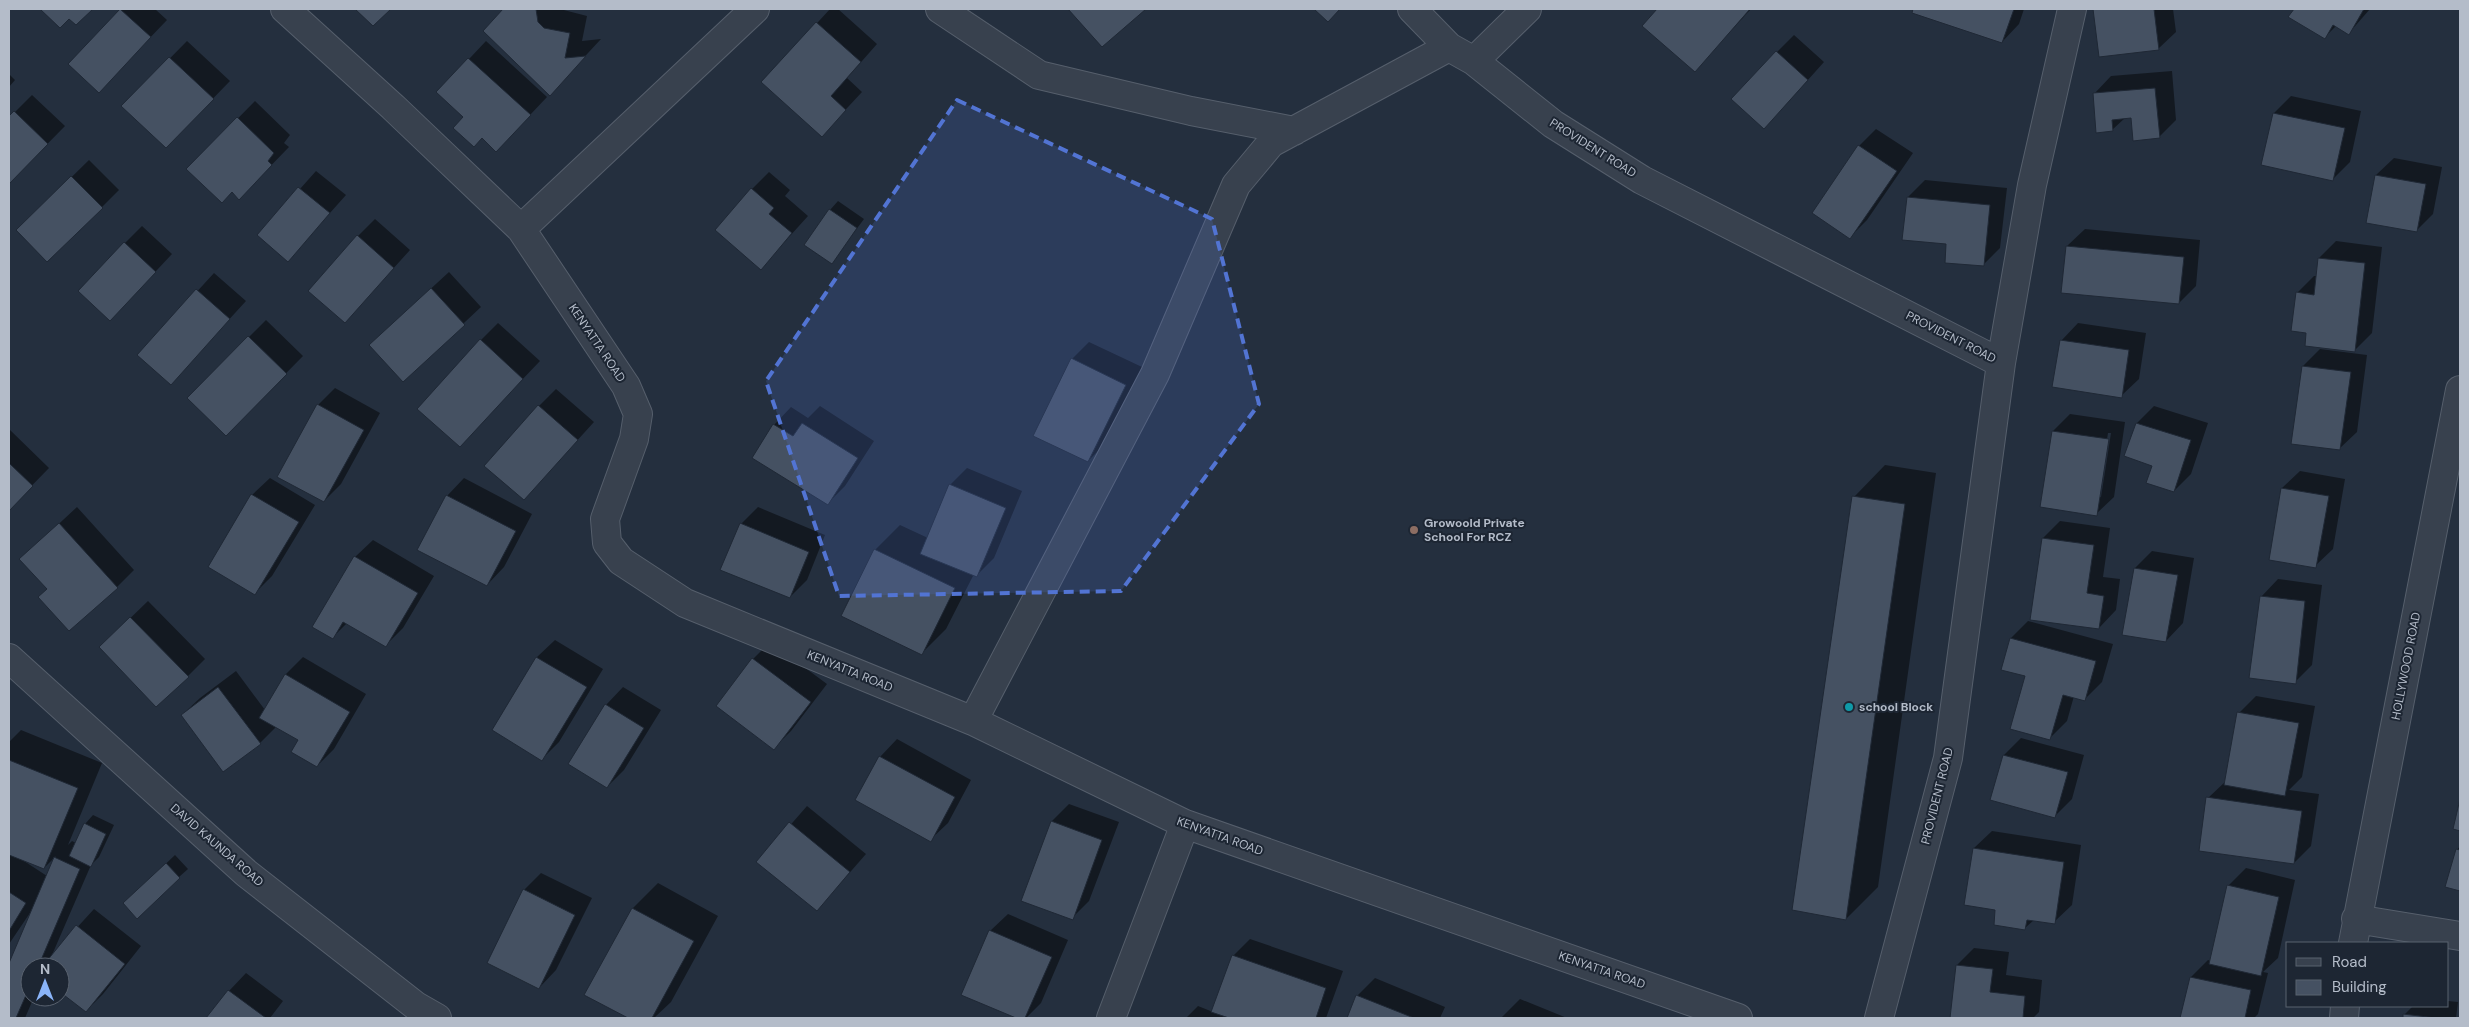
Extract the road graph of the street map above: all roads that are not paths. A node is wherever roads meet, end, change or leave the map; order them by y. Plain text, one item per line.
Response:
1 (285, 9) edge
2 (755, 9) edge
3 (940, 9) edge
4 (1412, 9) edge
5 (1526, 9) edge
6 (2072, 9) edge
7 (1449, 47) junction
8 (1474, 61) junction
9 (1294, 130) junction
10 (521, 229) junction
11 (2002, 363) junction
12 (2460, 390) edge
13 (9, 658) edge
14 (972, 721) junction
15 (1185, 824) junction
16 (2354, 931) edge
17 (2460, 936) edge
18 (437, 1018) edge
19 (1111, 1018) edge
20 (1738, 1018) edge
21 (1879, 1018) edge

1 - 10 street, KENYATTA ROAD
2 - 10 street
3 - 9 street
4 - 7 street, PROVIDENT ROAD
5 - 8 street
6 - 11 street
7 - 8 street, PROVIDENT ROAD
7 - 9 street
8 - 11 street, PROVIDENT ROAD
9 - 14 street
10 - 14 street, KENYATTA ROAD
11 - 21 street, PROVIDENT ROAD
12 - 16 street, HOLLYWOOD ROAD
13 - 18 street, DAVID KAUNDA ROAD
14 - 15 street, KENYATTA ROAD
15 - 19 street
15 - 20 street, KENYATTA ROAD
16 - 17 street

